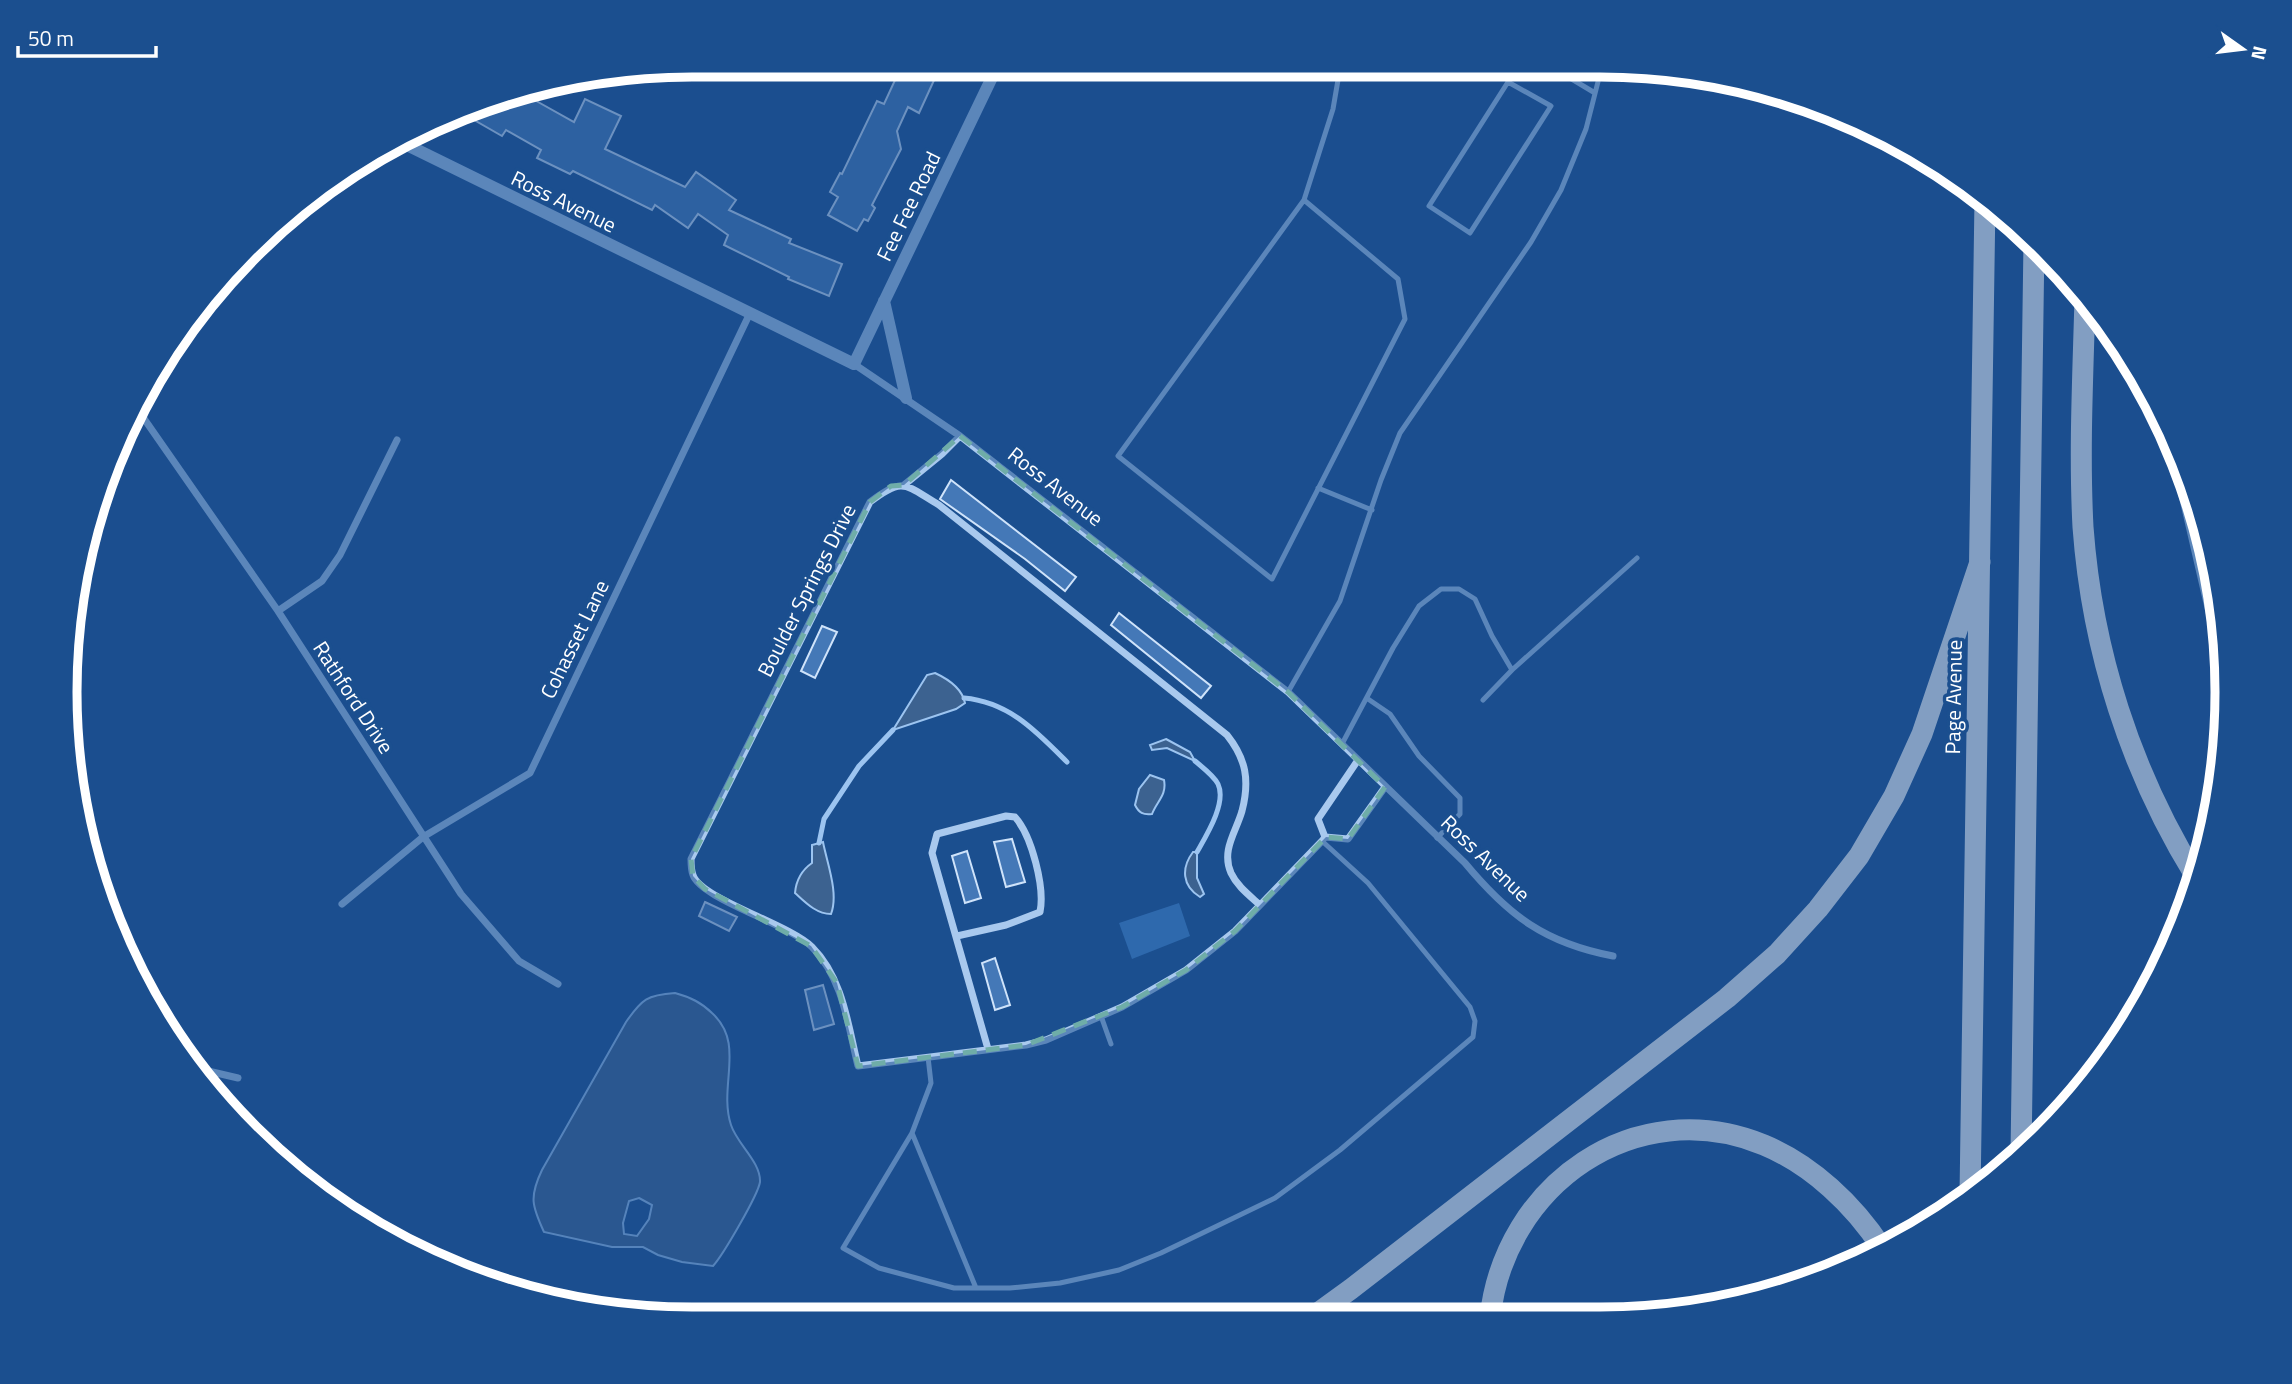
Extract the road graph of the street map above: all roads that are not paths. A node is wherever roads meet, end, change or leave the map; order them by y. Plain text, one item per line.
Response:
1 (992, 77) edge
2 (1338, 77) edge
3 (1508, 77) edge
4 (1568, 77) edge
5 (1599, 77) edge
6 (1508, 82) junction
7 (1595, 93) junction
8 (409, 146) edge
9 (1304, 200) junction
10 (1985, 213) edge
11 (2034, 256) edge
12 (884, 301) junction
13 (750, 313) junction
14 (2085, 314) edge
15 (854, 364) junction
16 (906, 398) junction
17 (142, 416) edge
18 (960, 436) junction
19 (397, 440) dead end
20 (904, 485) junction
21 (2179, 487) edge
22 (1318, 488) junction
23 (1372, 510) junction
24 (1637, 558) dead end
25 (1980, 562) junction
26 (278, 611) junction
27 (2211, 622) edge
28 (1512, 670) junction
29 (1288, 692) junction
30 (1368, 699) junction
31 (1483, 700) dead end
32 (1342, 744) junction
33 (1358, 760) junction
34 (1385, 787) junction
35 (423, 837) junction
36 (1437, 838) junction
37 (1323, 839) junction
38 (2189, 866) edge
39 (342, 904) dead end
40 (1259, 905) junction
41 (957, 936) junction
42 (1614, 956) dead end
43 (558, 984) dead end
44 (1101, 1016) junction
45 (1111, 1044) dead end
46 (988, 1049) junction
47 (928, 1057) junction
48 (208, 1071) edge
49 (238, 1078) dead end
50 (912, 1133) junction
51 (2021, 1139) edge
52 (1970, 1183) edge
53 (1877, 1241) edge
54 (976, 1288) junction
55 (1326, 1307) edge
56 (1491, 1307) edge

1 - 12 street, Fee Fee Road
2 - 9 lane
3 - 6 lane
4 - 7 lane
5 - 7 lane
6 - 6 lane
7 - 23 lane
8 - 13 street, Ross Avenue
9 - 22 lane
9 - 22 lane
10 - 25 highway, Page Avenue
11 - 51 highway
12 - 15 street, Fee Fee Road
12 - 16 street
13 - 15 street, Ross Avenue
13 - 35 street, Cohasset Lane
14 - 38 highway
15 - 16 street, Ross Avenue
16 - 18 street, Ross Avenue
17 - 26 street, Rathford Drive
18 - 20 street, Boulder Springs Drive
18 - 29 street, Ross Avenue
19 - 26 street
20 - 40 street
20 - 47 street, Boulder Springs Drive
21 - 27 street
22 - 23 lane
23 - 29 lane
24 - 28 lane
25 - 52 highway, Page Avenue
25 - 55 highway
26 - 35 street, Rathford Drive
28 - 30 lane
28 - 31 lane
29 - 32 street, Ross Avenue
30 - 32 lane
30 - 36 lane
32 - 33 street, Ross Avenue
33 - 34 street, Ross Avenue
33 - 37 street
34 - 36 street, Ross Avenue
34 - 37 street
35 - 39 street, Cohasset Lane
35 - 43 street, Rathford Drive
36 - 42 street, Ross Avenue
37 - 40 street
37 - 54 lane
40 - 44 street
41 - 41 street
41 - 46 street
44 - 45 lane
44 - 46 street
46 - 47 street
47 - 50 lane
48 - 49 street
50 - 54 lane
50 - 54 lane
53 - 56 highway

